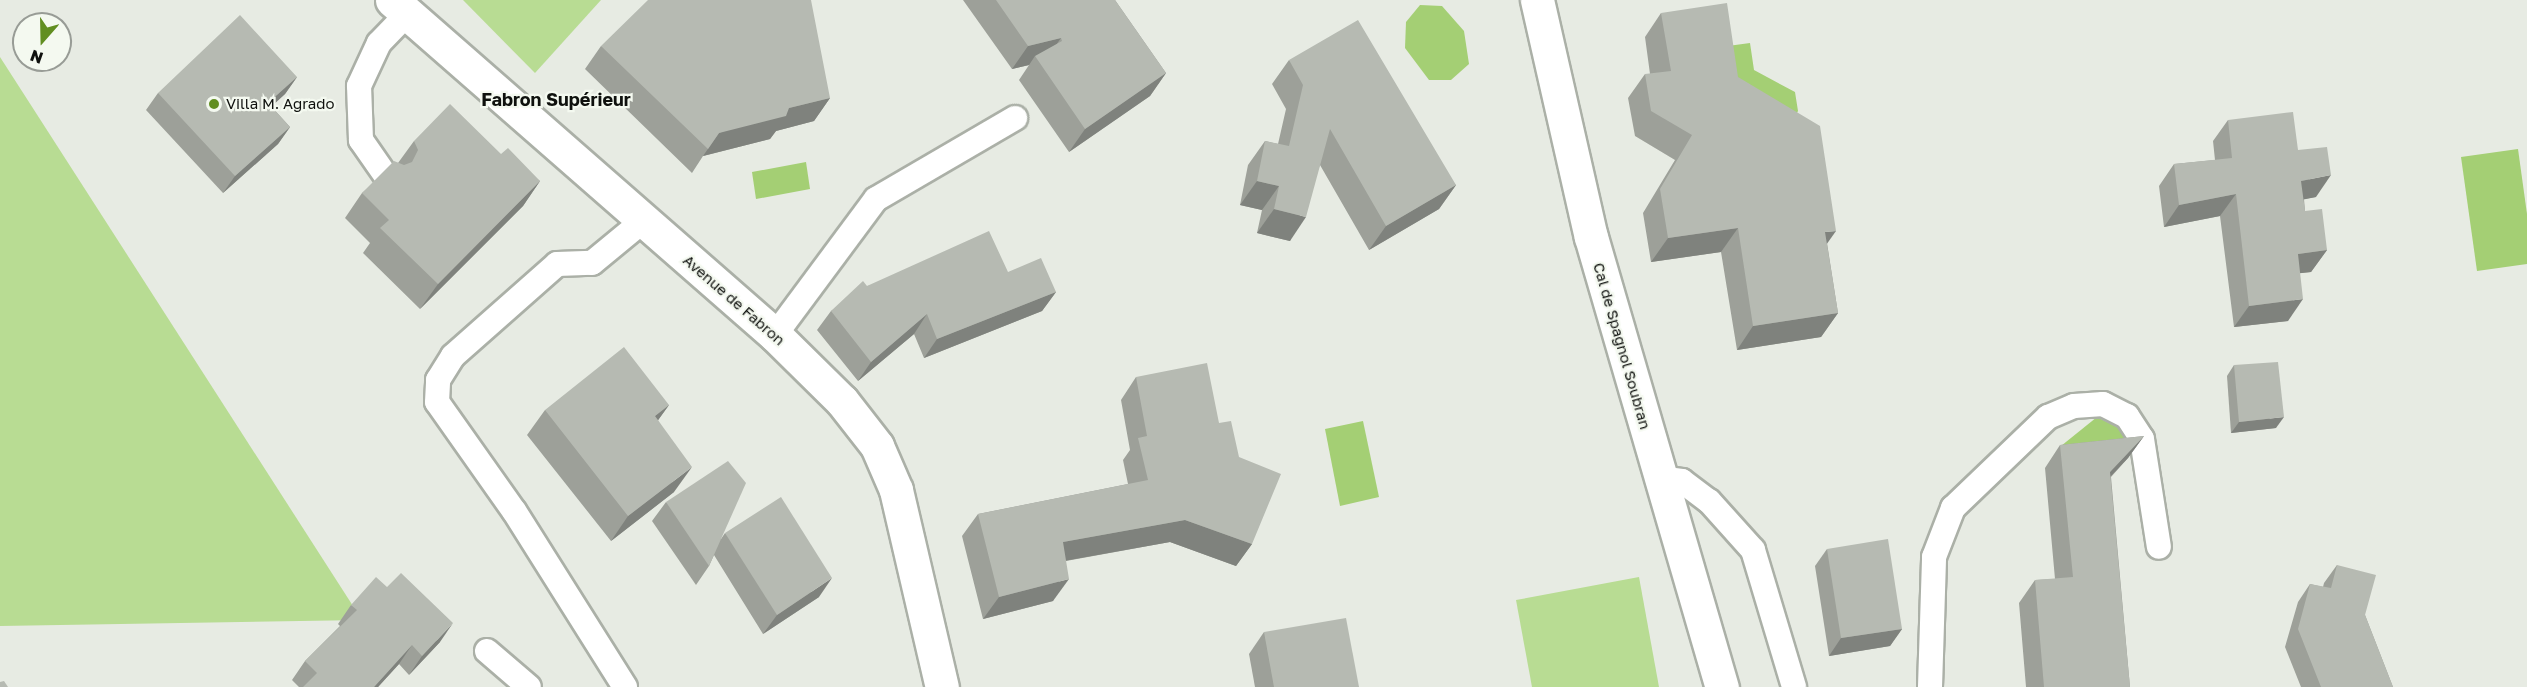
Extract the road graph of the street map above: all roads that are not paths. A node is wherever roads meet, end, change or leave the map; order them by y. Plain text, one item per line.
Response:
1 (1537, 0) edge
2 (400, 7) edge
3 (1015, 118) dead end
4 (386, 177) edge
5 (643, 220) junction
6 (775, 335) junction
7 (1659, 478) junction
8 (2159, 547) dead end
9 (487, 651) dead end
10 (529, 687) edge
11 (625, 687) edge
12 (942, 687) edge
13 (1722, 687) edge
14 (1794, 687) edge
15 (1930, 687) edge

1 - 7 street, Cal de Spagnol Soubran
2 - 4 lane
2 - 5 street, Avenue de Fabron
3 - 6 lane
5 - 6 street, Avenue de Fabron
5 - 11 lane
6 - 12 street, Avenue de Fabron
7 - 13 street, Cal de Spagnol Soubran
7 - 14 lane
8 - 15 lane
9 - 10 lane

